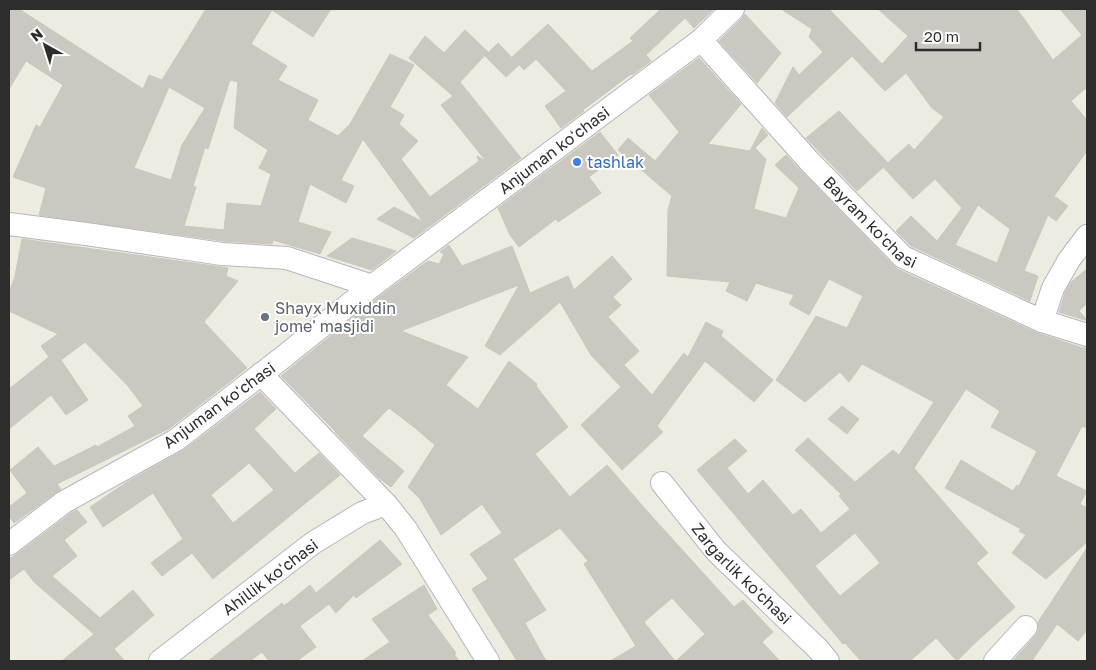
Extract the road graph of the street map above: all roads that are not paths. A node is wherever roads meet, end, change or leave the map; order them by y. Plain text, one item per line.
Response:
1 (733, 9) edge
2 (701, 40) junction
3 (9, 224) edge
4 (1087, 236) edge
5 (372, 286) junction
6 (1042, 321) junction
7 (1087, 335) edge
8 (262, 374) junction
9 (662, 483) dead end
10 (386, 504) junction
11 (9, 544) edge
12 (1026, 628) dead end
13 (160, 661) edge
14 (488, 661) edge
15 (828, 661) edge
16 (995, 661) edge

1 - 2 street, Anjuman koʻchasi
2 - 5 street, Anjuman koʻchasi
2 - 6 street, Bayram ko'chasi
3 - 5 street
4 - 6 street
5 - 8 street, Anjuman koʻchasi
6 - 7 street, Bayram ko'chasi
8 - 10 street
8 - 11 street, Anjuman koʻchasi
9 - 15 street, Zargarlik ko'chasi
10 - 13 street, Ahillik koʻchasi
10 - 14 street
12 - 16 street

